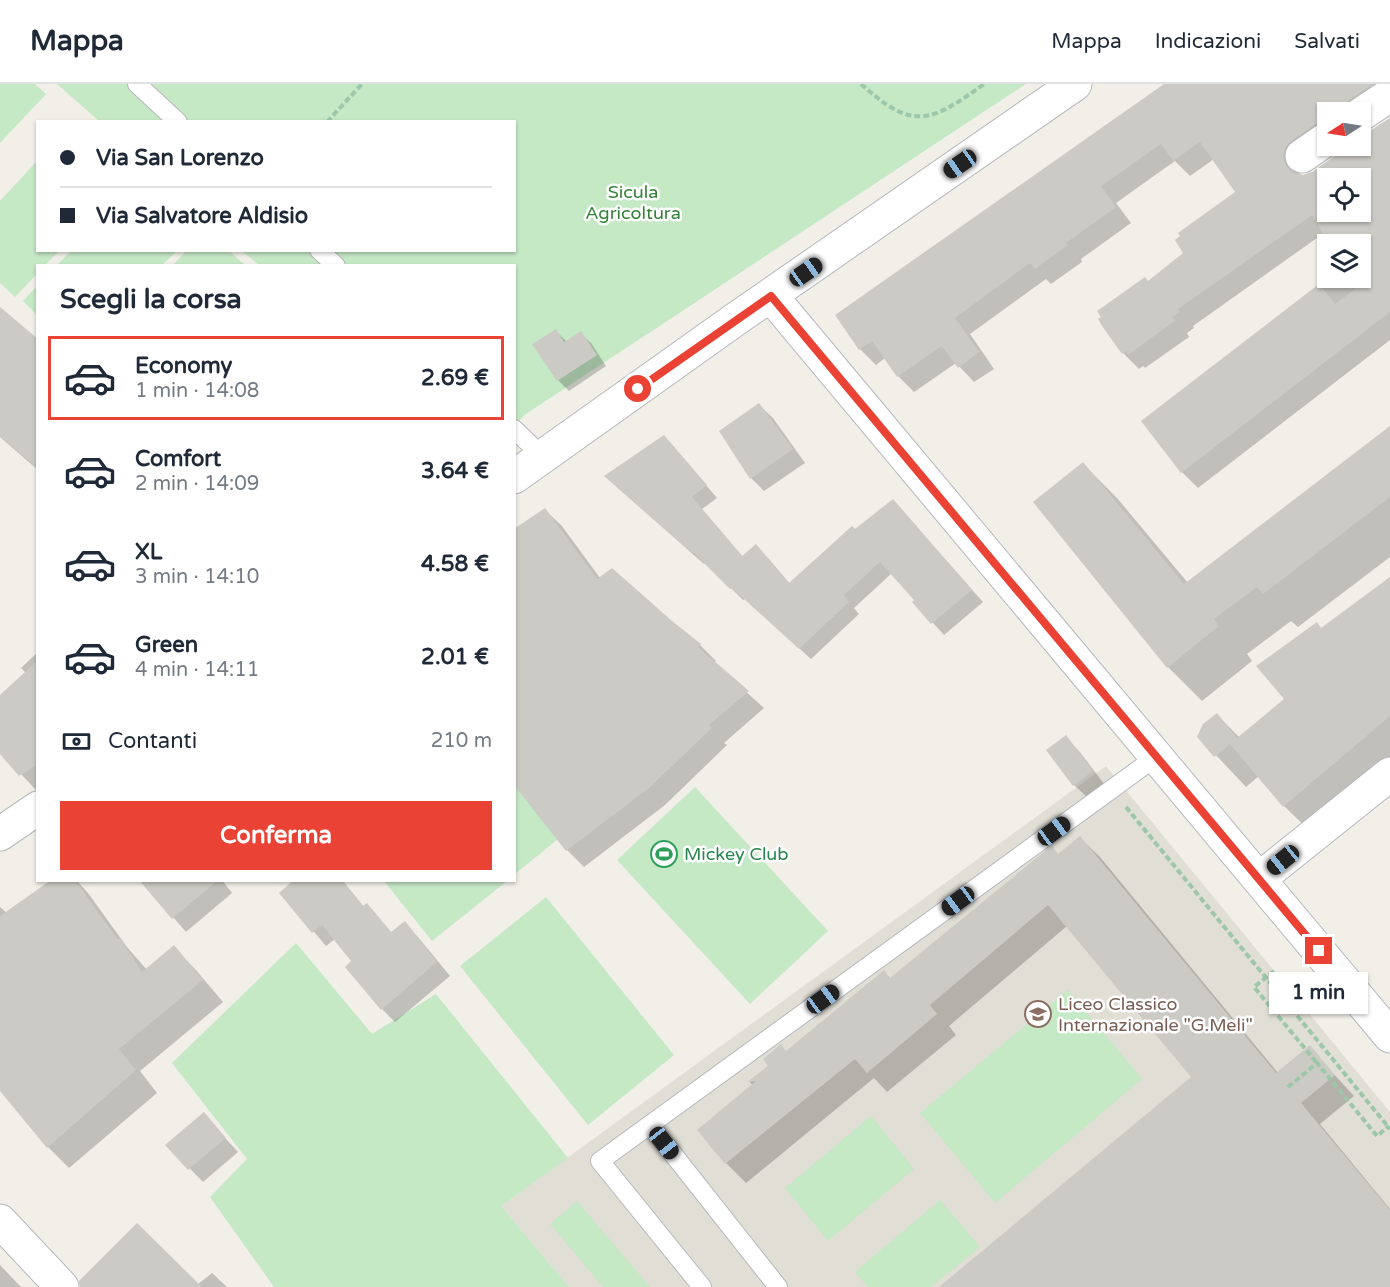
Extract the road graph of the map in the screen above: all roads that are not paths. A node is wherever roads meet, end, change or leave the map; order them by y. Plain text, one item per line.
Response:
1 (137, 84) edge
2 (1075, 84) edge
3 (1390, 94) edge
4 (1371, 107) edge
5 (176, 120) edge
6 (321, 252) edge
7 (334, 264) edge
8 (771, 296) junction
9 (516, 431) edge
10 (543, 457) junction
11 (516, 476) edge
12 (1156, 757) junction
13 (1390, 774) edge
14 (36, 809) edge
15 (0, 834) edge
16 (1259, 879) junction
17 (1390, 1036) edge
18 (650, 1125) junction
19 (0, 1221) edge
20 (62, 1287) edge
21 (702, 1287) edge
22 (778, 1287) edge

1 - 5 lane
2 - 8 street
3 - 4 street
6 - 7 lane
8 - 10 street
8 - 12 street
9 - 10 lane
10 - 11 street
12 - 16 street
12 - 18 lane
13 - 16 street
14 - 15 street
16 - 17 street
18 - 21 lane
18 - 22 lane
19 - 20 street

